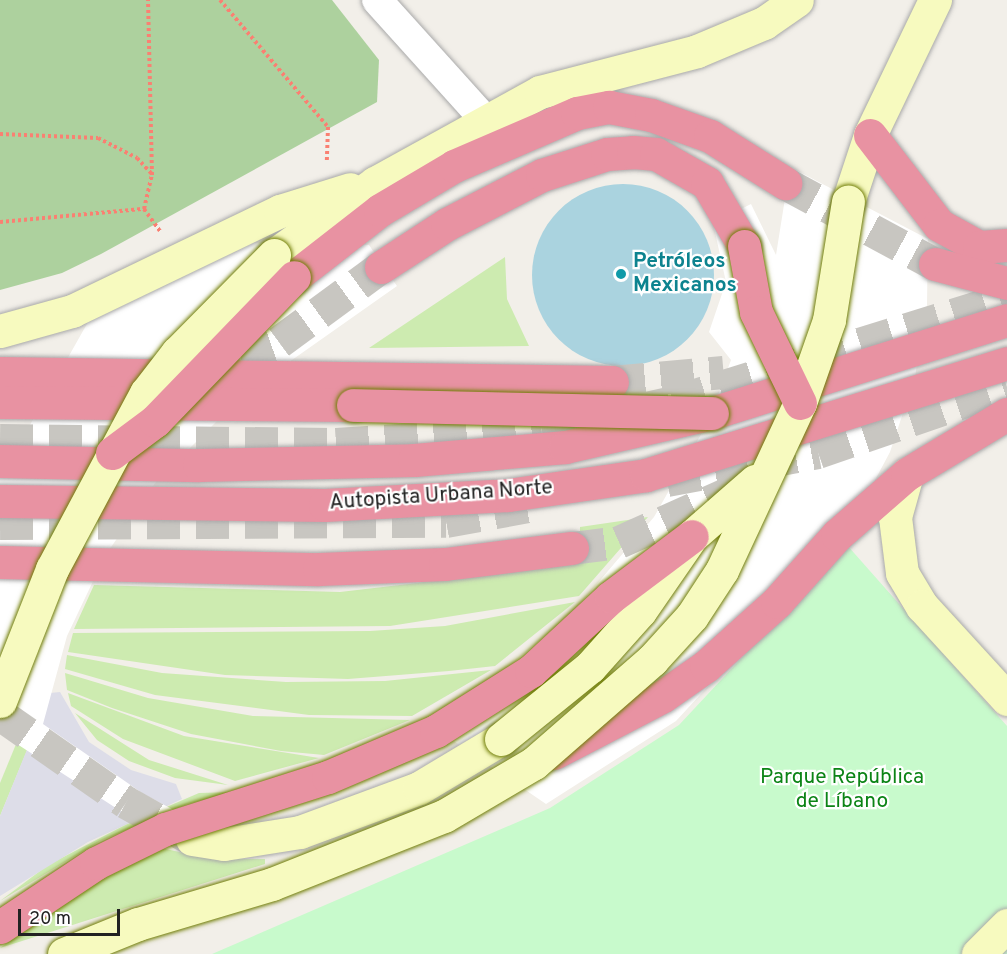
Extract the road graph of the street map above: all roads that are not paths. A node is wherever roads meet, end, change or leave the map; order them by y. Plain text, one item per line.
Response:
1 (377, 0) edge
2 (797, 0) edge
3 (935, 0) edge
4 (485, 120) junction
5 (870, 135) junction
6 (375, 183) junction
7 (784, 183) tunnel mouth
8 (1007, 245) edge
9 (935, 264) tunnel mouth
10 (381, 267) tunnel mouth
11 (1007, 283) edge
12 (1007, 320) edge
13 (0, 331) edge
14 (1007, 363) edge
15 (0, 373) edge
16 (612, 382) tunnel mouth
17 (0, 402) edge
18 (800, 403) junction
19 (712, 413) junction
20 (1007, 414) edge
21 (112, 453) junction
22 (0, 461) edge
23 (764, 474) junction
24 (908, 474) junction
25 (0, 501) edge
26 (692, 536) junction
27 (572, 548) tunnel mouth
28 (0, 562) edge
29 (1007, 699) edge
30 (0, 701) edge
31 (534, 763) junction
32 (192, 839) tunnel mouth
33 (1007, 925) edge
34 (0, 927) edge
35 (64, 954) edge
36 (978, 954) edge

1 - 4 street
2 - 4 main road
3 - 5 main road
4 - 6 main road
5 - 8 highway
5 - 18 main road, bridge
6 - 13 main road
6 - 21 main road, bridge
7 - 21 highway, bridge
9 - 11 highway
10 - 18 highway, bridge
12 - 19 highway, Autopista Urbana Norte, bridge
14 - 25 highway, Autopista Urbana Norte, bridge
15 - 16 highway
17 - 19 highway, bridge
18 - 23 main road, bridge
19 - 22 highway, Autopista Urbana Norte, bridge
20 - 24 highway
21 - 30 main road, bridge
23 - 26 main road, bridge
23 - 31 main road, bridge
24 - 29 main road
24 - 31 highway, bridge
26 - 32 main road, bridge
26 - 34 highway, bridge
27 - 28 highway
31 - 35 main road, bridge
33 - 36 main road

